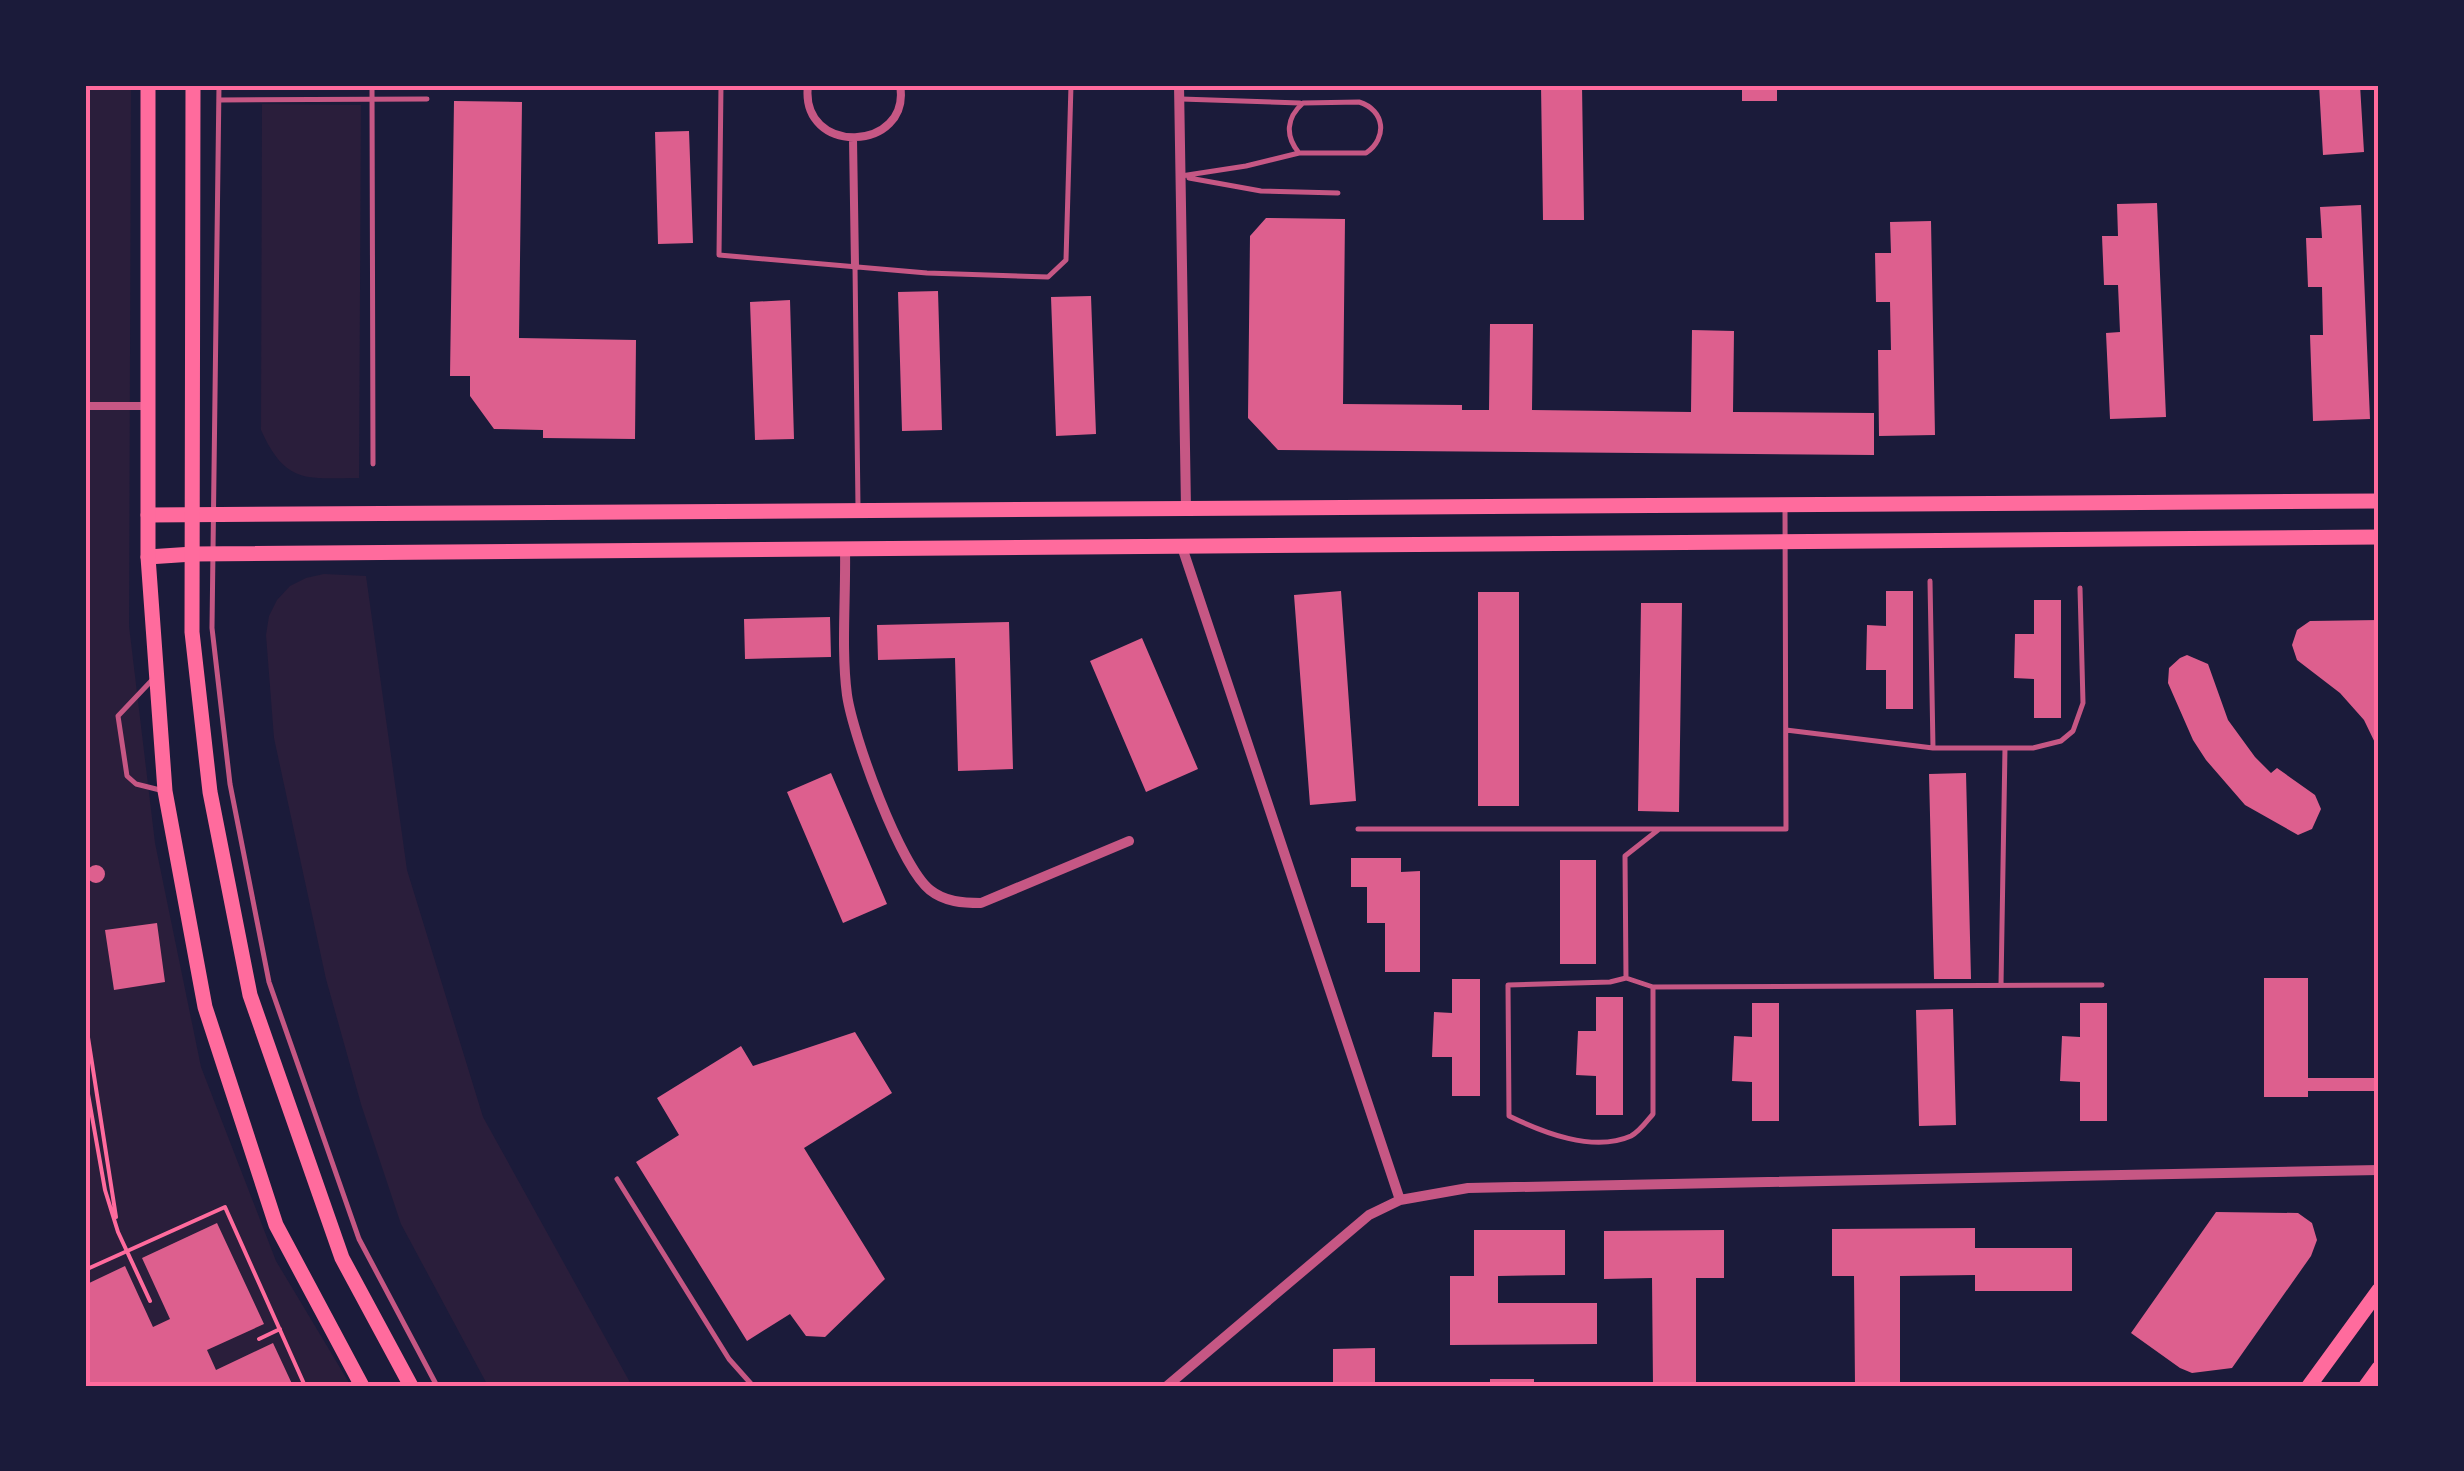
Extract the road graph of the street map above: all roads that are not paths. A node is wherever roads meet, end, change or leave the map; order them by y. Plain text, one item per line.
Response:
1 (148, 85) edge
2 (192, 85) edge
3 (219, 85) edge
4 (372, 85) edge
5 (721, 85) edge
6 (808, 85) edge
7 (900, 85) edge
8 (1071, 85) edge
9 (1180, 85) edge
10 (427, 99) dead end
11 (1180, 99) junction
12 (219, 100) junction
13 (372, 100) junction
14 (1303, 103) junction
15 (854, 139) junction
16 (1300, 153) junction
17 (1181, 176) junction
18 (1338, 193) dead end
19 (855, 266) junction
20 (85, 406) edge
21 (148, 406) junction
22 (373, 464) dead end
23 (2379, 501) edge
24 (1785, 504) junction
25 (1186, 508) junction
26 (858, 510) junction
27 (214, 513) junction
28 (148, 514) junction
29 (193, 514) junction
30 (2379, 537) edge
31 (1785, 542) junction
32 (1182, 547) junction
33 (846, 550) junction
34 (193, 554) junction
35 (213, 556) junction
36 (148, 557) junction
37 (1930, 582) dead end
38 (2080, 588) dead end
39 (156, 676) junction
40 (1786, 730) junction
41 (1933, 748) junction
42 (2005, 748) junction
43 (165, 792) junction
44 (1358, 828) dead end
45 (1661, 828) junction
46 (1128, 841) dead end
47 (1626, 978) junction
48 (2001, 985) junction
49 (2102, 985) dead end
50 (1654, 986) junction
51 (2379, 1170) edge
52 (617, 1179) dead end
53 (1400, 1200) junction
54 (2379, 1290) edge
55 (2379, 1368) edge
56 (362, 1386) edge
57 (411, 1386) edge
58 (437, 1386) edge
59 (753, 1386) edge
60 (1167, 1386) edge
61 (2309, 1386) edge
62 (2366, 1386) edge

1 - 21 main road
2 - 29 main road
3 - 12 lane
4 - 13 lane
5 - 19 lane
6 - 15 street
7 - 15 street
8 - 19 lane
9 - 11 street
10 - 13 lane
11 - 14 lane
11 - 17 street
12 - 13 lane
12 - 27 lane
13 - 22 lane
14 - 16 lane
14 - 16 lane
15 - 19 street
16 - 17 lane
17 - 18 lane
17 - 25 street
19 - 26 lane
20 - 21 street
21 - 28 main road
23 - 24 main road
24 - 25 main road
24 - 31 lane
25 - 26 main road
26 - 27 main road
27 - 29 main road
27 - 35 lane
28 - 29 main road
28 - 36 main road
29 - 34 main road
30 - 31 main road
31 - 32 main road
31 - 40 lane
32 - 33 main road
32 - 53 street
33 - 35 main road
33 - 46 street
34 - 35 main road
34 - 36 main road
34 - 57 main road
35 - 58 lane
36 - 39 main road
37 - 41 lane
38 - 42 lane
39 - 43 main road
39 - 43 lane
40 - 41 lane
40 - 45 lane
41 - 42 lane
42 - 48 lane
43 - 56 main road
44 - 45 lane
45 - 47 lane
47 - 50 lane
47 - 50 lane
48 - 49 lane
48 - 50 lane
51 - 53 street
52 - 59 lane
53 - 60 street
54 - 61 main road
55 - 62 main road

